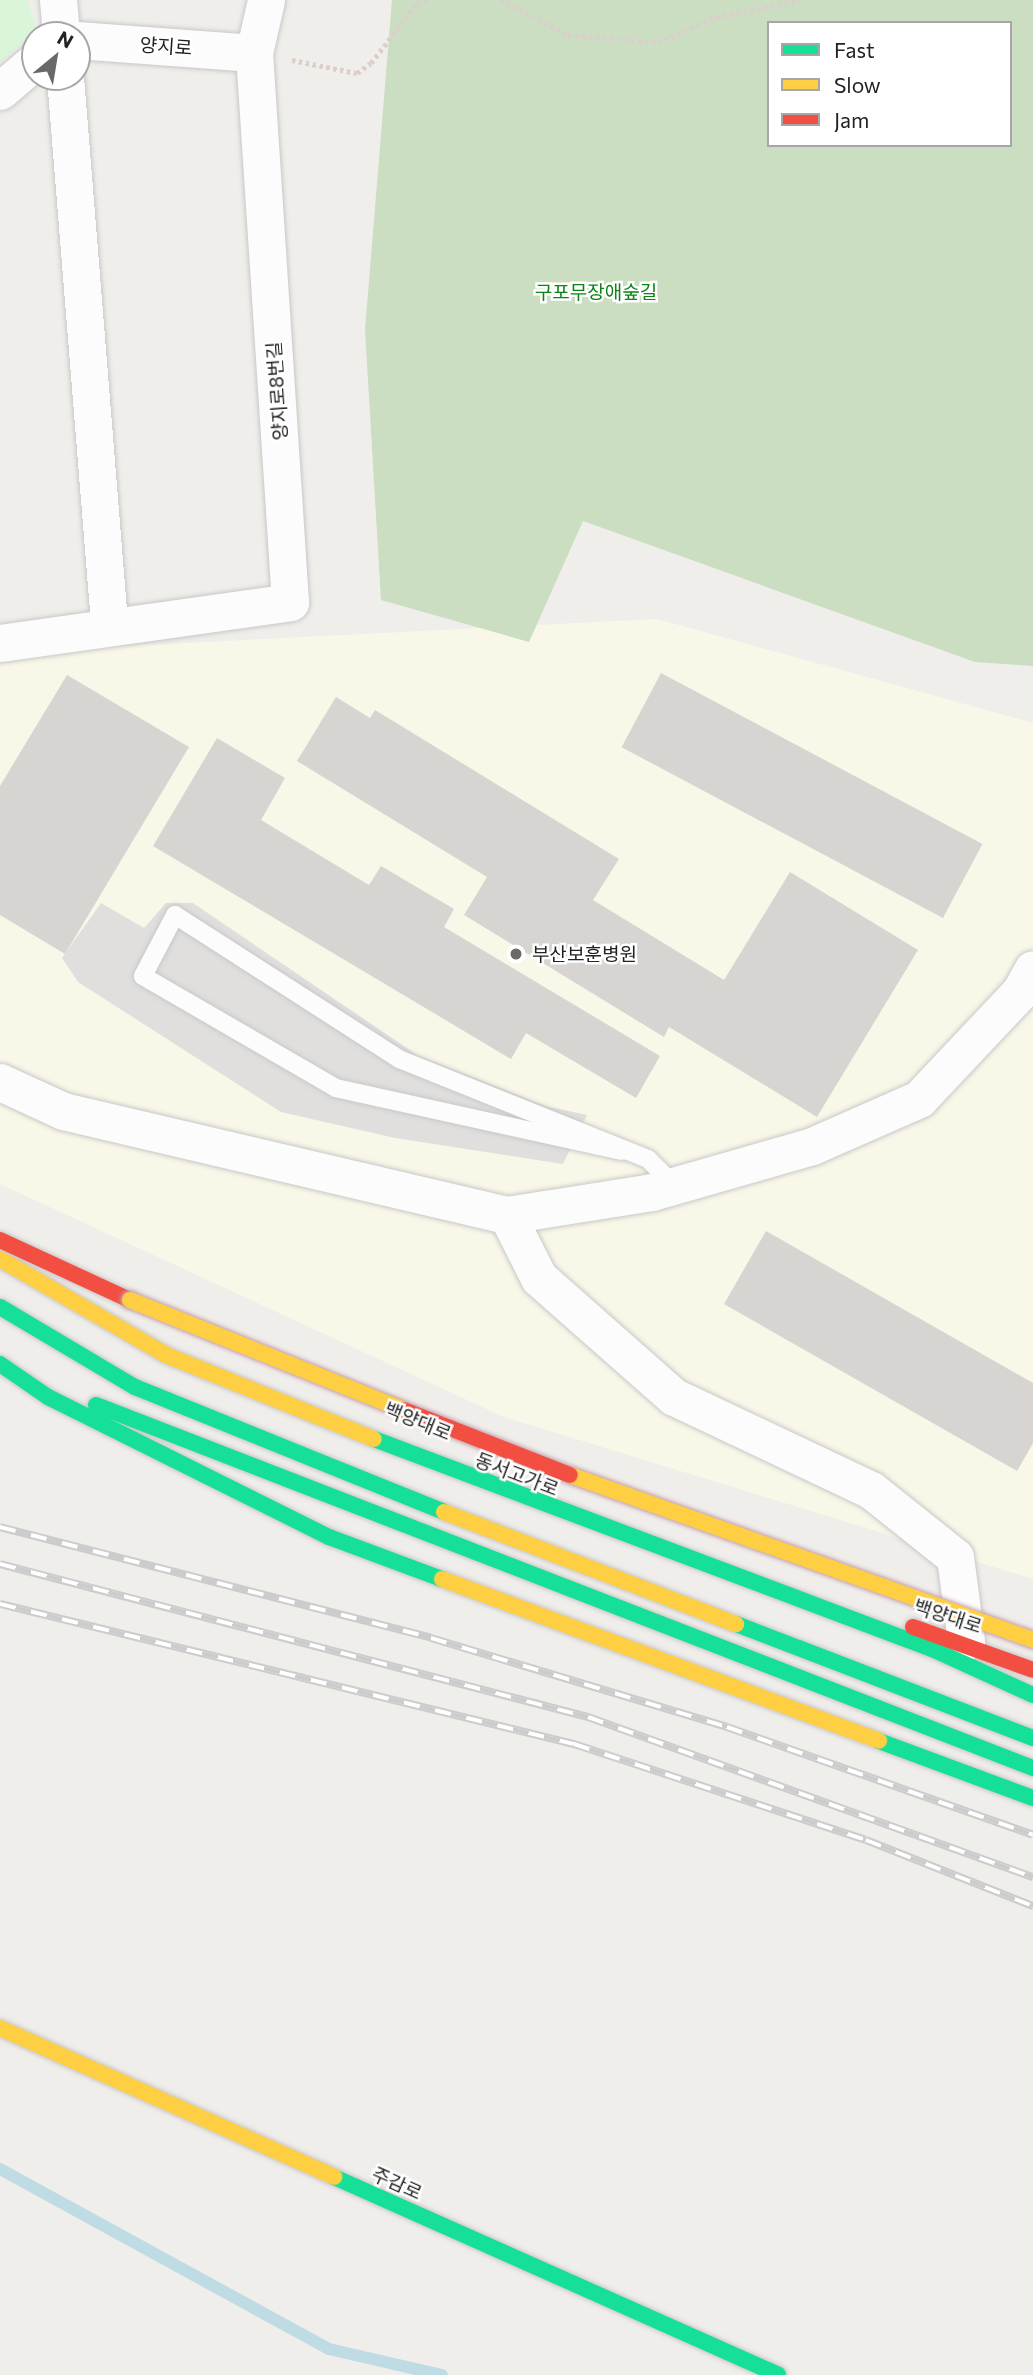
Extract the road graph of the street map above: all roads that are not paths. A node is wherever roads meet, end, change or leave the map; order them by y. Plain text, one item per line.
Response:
1 (58, 0) edge
2 (266, 0) edge
3 (60, 21) edge
4 (91, 41) edge
5 (254, 53) junction
6 (21, 73) edge
7 (0, 91) edge
8 (66, 91) edge
9 (109, 623) junction
10 (0, 643) edge
11 (1033, 969) edge
12 (0, 1082) edge
13 (622, 1151) junction
14 (674, 1185) junction
15 (508, 1215) junction
16 (0, 1240) edge
17 (0, 1246) edge
18 (0, 1259) edge
19 (0, 1307) edge
20 (0, 1357) edge
21 (0, 1364) edge
22 (1033, 1640) edge
23 (967, 1643) junction
24 (1033, 1670) edge
25 (1033, 1695) edge
26 (1033, 1738) edge
27 (1033, 1768) edge
28 (1033, 1798) edge
29 (0, 2028) edge
30 (778, 2375) edge

1 - 3 street
2 - 5 street, 양지로8번길
4 - 5 street, 양지로
5 - 9 street, 양지로8번길
6 - 7 street
8 - 9 street
9 - 10 street, 양지로8번길
11 - 14 street
12 - 15 street
13 - 13 lane
13 - 14 lane
14 - 15 street
15 - 23 street
16 - 22 main road, bridge
17 - 23 main road, 백양대로
18 - 25 main road, 동서고가로
19 - 26 main road
20 - 27 main road
21 - 28 main road
23 - 24 main road, 백양대로
29 - 30 main road, 주감로

